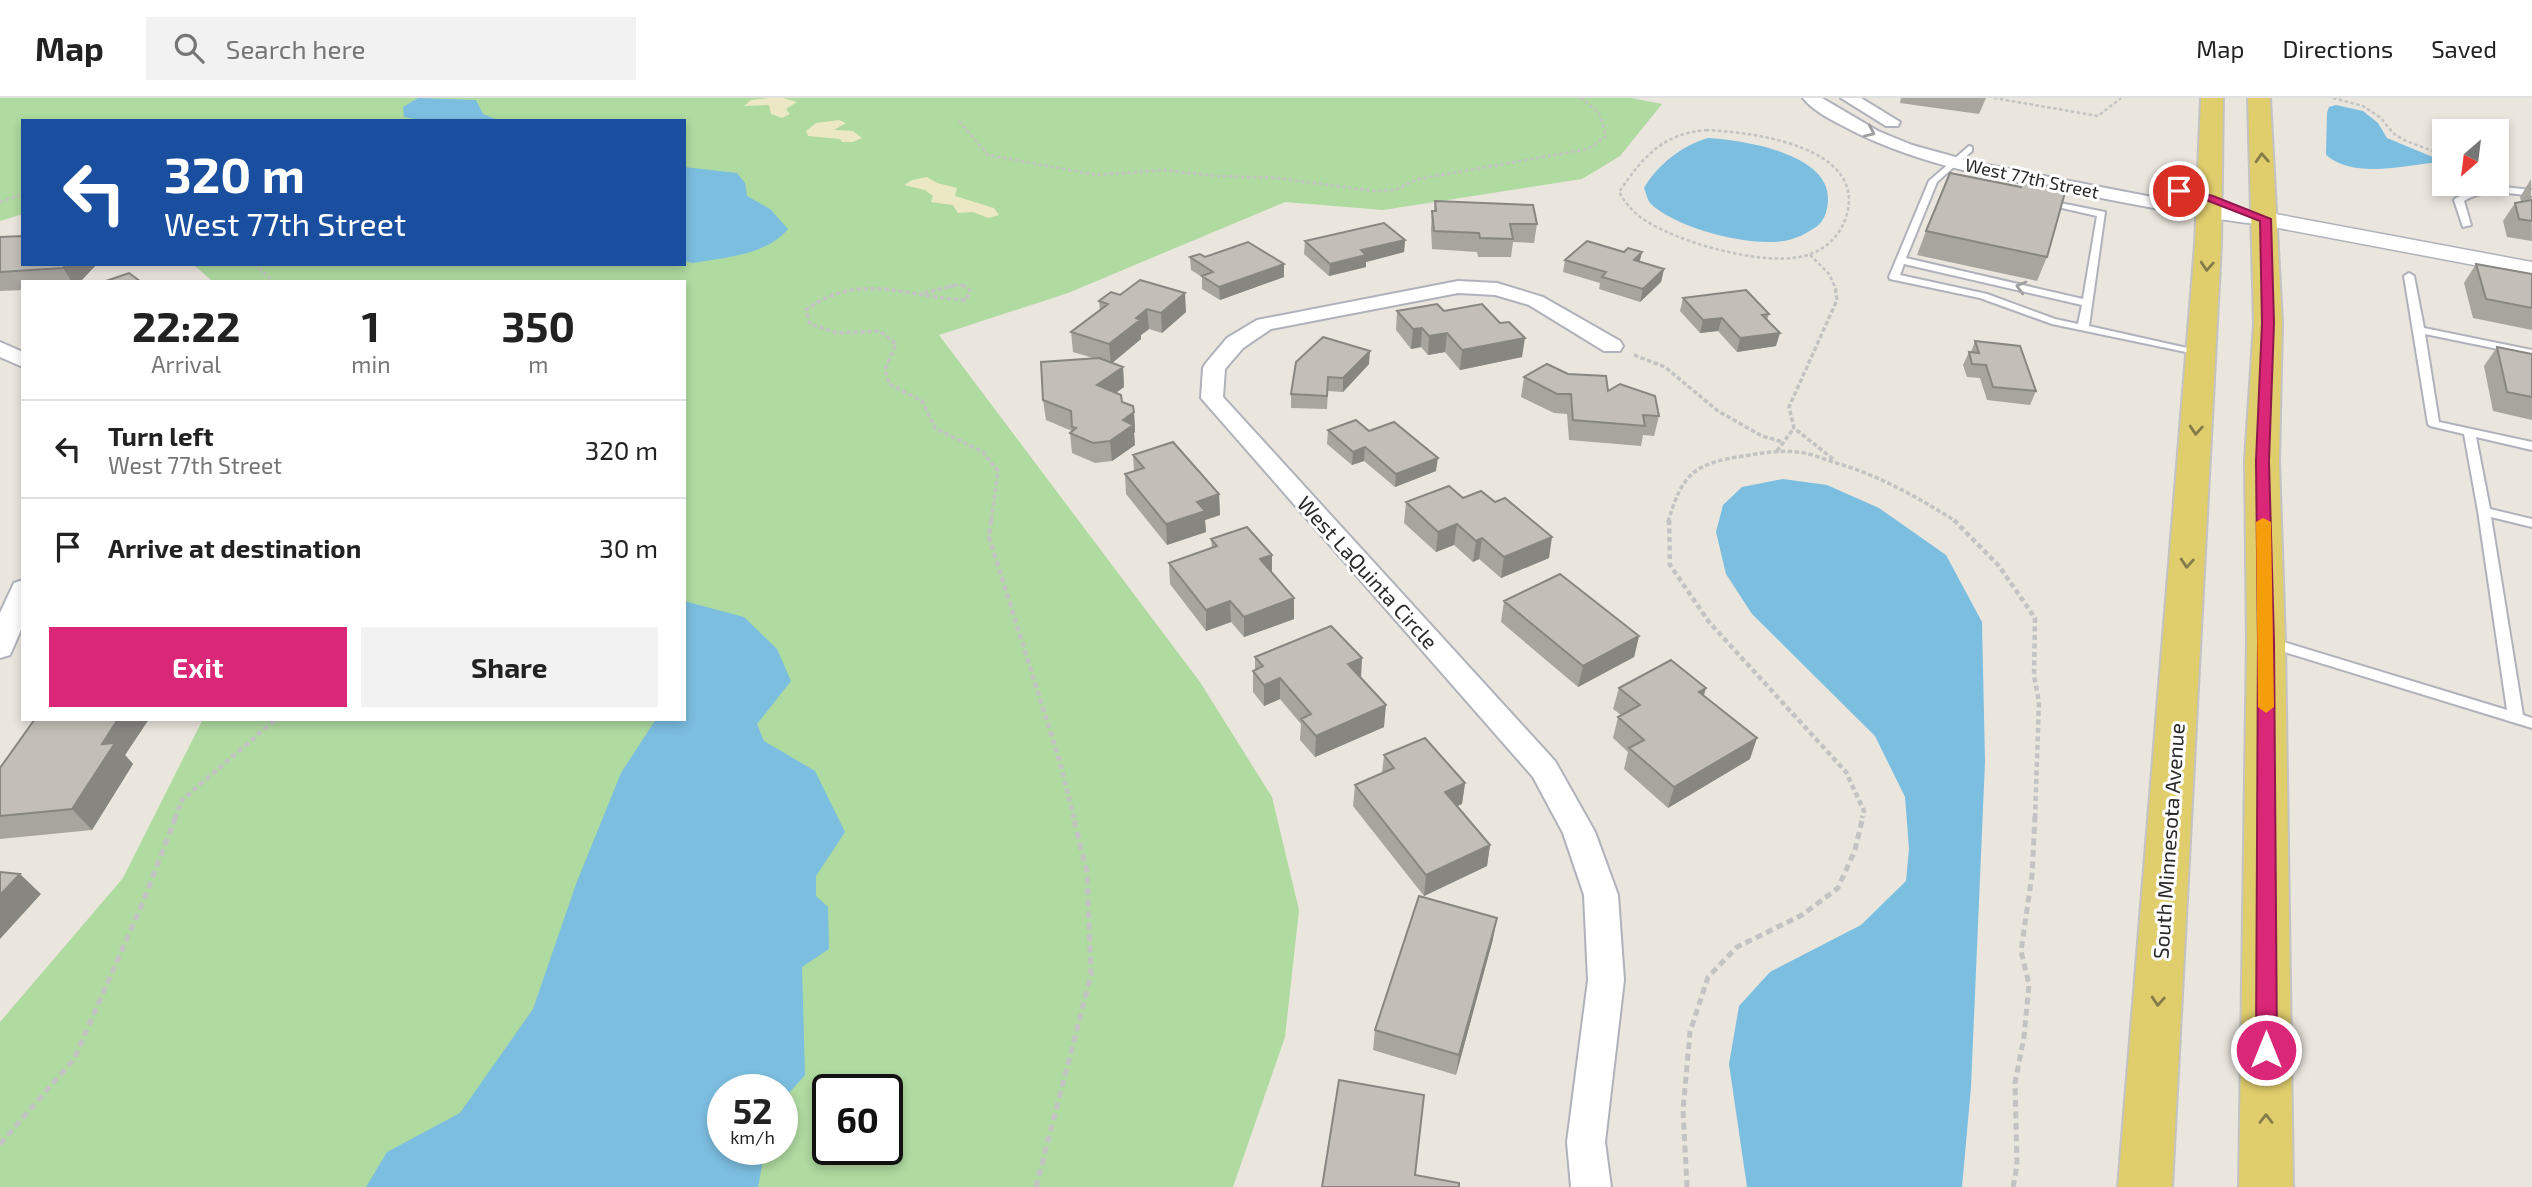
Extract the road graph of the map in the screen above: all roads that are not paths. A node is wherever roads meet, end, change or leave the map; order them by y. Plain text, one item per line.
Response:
1 (1811, 98) edge
2 (1849, 98) edge
3 (2213, 98) edge
4 (2259, 98) edge
5 (1906, 128) dead end
6 (1927, 136) dead end
7 (1969, 149) junction
8 (1955, 162) junction
9 (1933, 181) junction
10 (1947, 184) edge
11 (2532, 193) edge
12 (2038, 202) edge
13 (2209, 206) junction
14 (2265, 219) junction
15 (2466, 225) dead end
16 (1901, 260) junction
17 (2532, 269) edge
18 (2409, 276) dead end
19 (2087, 303) junction
20 (2083, 328) junction
21 (2418, 330) junction
22 (1612, 346) road end
23 (0, 348) edge
24 (2532, 353) edge
25 (21, 360) edge
26 (2200, 360) junction
27 (2469, 432) junction
28 (2532, 446) edge
29 (2484, 511) junction
30 (2532, 523) edge
31 (21, 594) edge
32 (2266, 642) junction
33 (0, 648) edge
34 (2515, 718) junction
35 (2532, 723) edge
36 (1591, 1187) edge
37 (2146, 1187) edge
38 (2266, 1187) edge

1 -> 8 street, West 77th Street
2 - 5 street
3 - 13 main road
14 -> 4 main road
6 - 7 street, West 77th Street
7 - 8 lane
7 - 13 street, West 77th Street
8 - 9 lane
8 - 13 street, West 77th Street
9 - 10 lane
9 - 16 lane
11 - 15 lane
12 - 19 lane
13 - 14 street, West 77th Street
13 -> 26 main road
14 - 17 street, West 77th Street
14 - 32 main road
19 -> 16 lane
16 - 20 lane
18 - 21 lane
19 - 20 lane
20 - 26 lane
21 - 24 lane
21 - 27 lane
22 - 36 street, West LaQuinta Circle
23 - 25 street
26 -> 37 main road, South Minnesota Avenue
27 - 28 lane
27 - 29 lane
29 - 30 lane
29 - 34 lane
31 - 33 street
32 - 34 lane
38 -> 32 main road
34 - 35 lane

